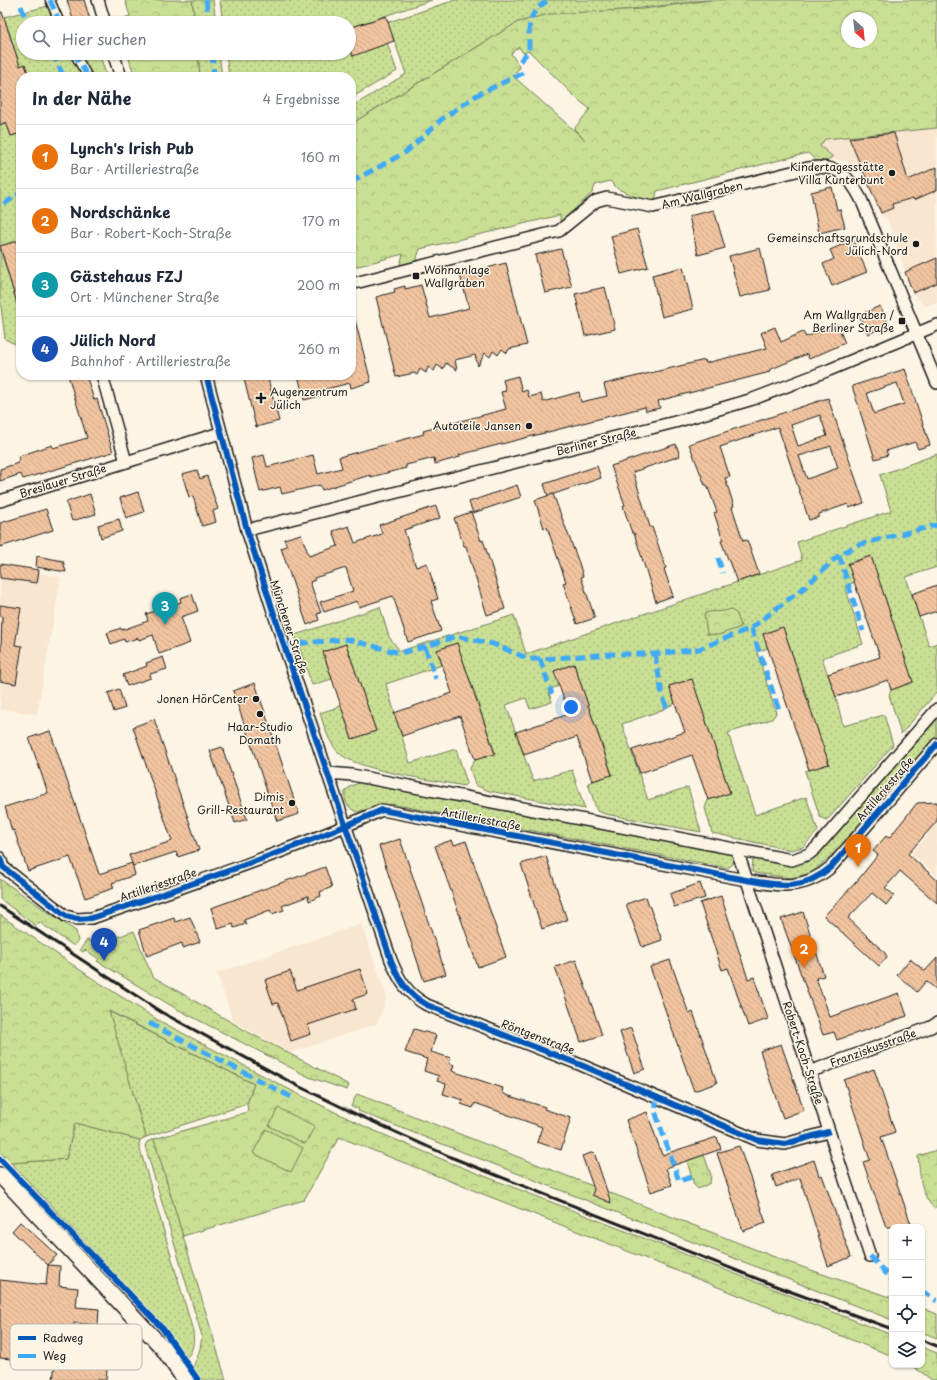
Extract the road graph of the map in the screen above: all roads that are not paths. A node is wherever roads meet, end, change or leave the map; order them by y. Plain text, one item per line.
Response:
1 (50, 0) edge
2 (98, 0) edge
3 (57, 16) edge
4 (103, 16) edge
5 (78, 60) edge
6 (116, 60) edge
7 (85, 72) edge
8 (119, 72) edge
9 (356, 283) edge
10 (937, 325) edge
11 (918, 333) junction
12 (103, 380) edge
13 (207, 380) edge
14 (937, 383) edge
15 (220, 433) junction
16 (126, 462) junction
17 (0, 501) edge
18 (247, 530) junction
19 (937, 709) edge
20 (937, 744) edge
21 (328, 773) junction
22 (346, 826) junction
23 (737, 850) junction
24 (0, 858) edge
25 (746, 880) junction
26 (937, 1024) edge
27 (809, 1072) junction
28 (828, 1132) junction
29 (0, 1176) edge
30 (870, 1256) dead end
31 (140, 1324) edge
32 (142, 1326) edge
33 (185, 1380) edge

1 - 3 street
2 - 4 street
5 - 7 street
6 - 8 street
9 - 11 street, Am Wallgraben
10 - 11 street, Berliner Straße
11 - 14 street, Am Wallgraben
11 - 18 street, Berliner Straße
12 - 16 street
13 - 15 street, Münchener Straße
15 - 16 street, Breslauer Straße
15 - 18 street, Münchener Straße
16 - 17 street, Breslauer Straße
18 - 21 street, Münchener Straße
19 - 23 street, Artilleriestraße
20 - 25 street, Artilleriestraße
21 - 22 street, Münchener Straße
21 - 23 street, Artilleriestraße
22 - 24 street, Artilleriestraße
22 - 25 street, Artilleriestraße
22 - 28 street, Röntgenstraße
23 - 25 street, Robert-Koch-Straße
25 - 27 street, Robert-Koch-Straße
26 - 27 street, Franziskusstraße
27 - 28 street, Robert-Koch-Straße
28 - 30 street, Robert-Koch-Straße
29 - 31 main road
32 - 33 main road

